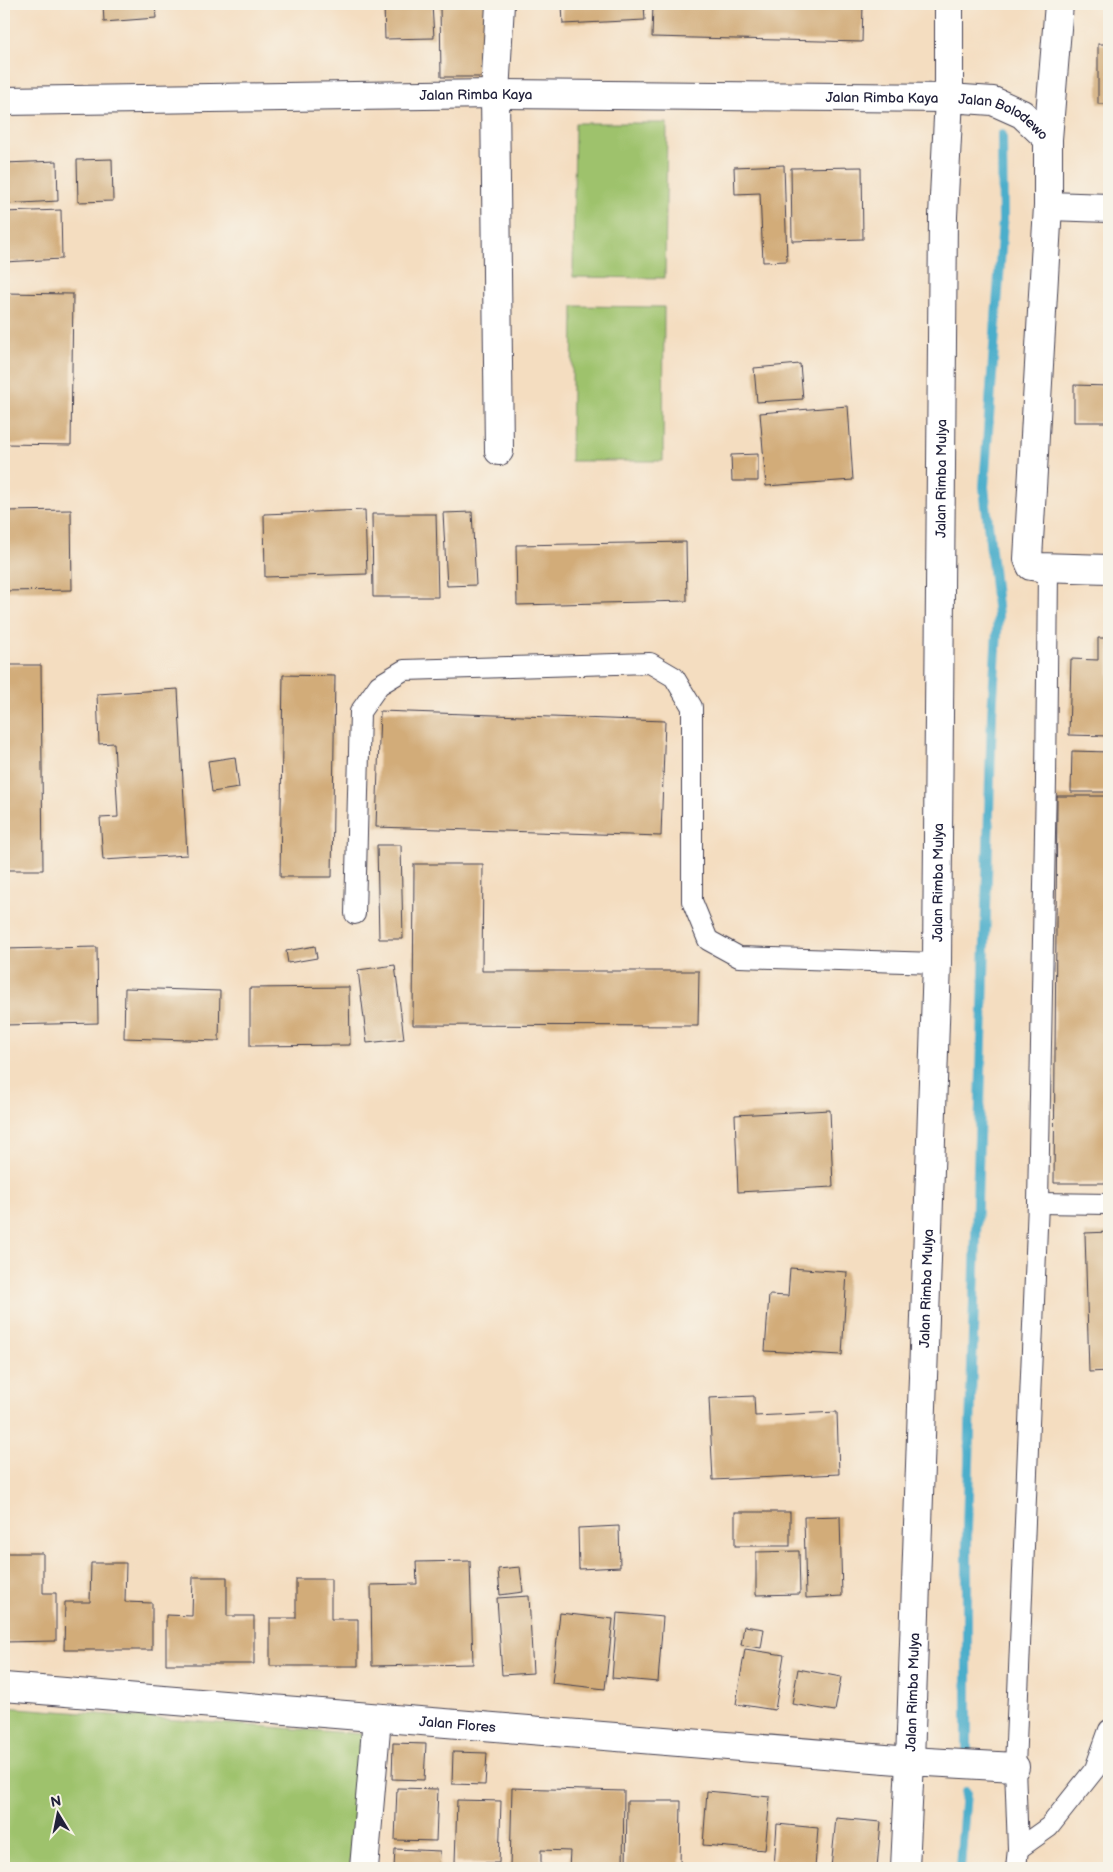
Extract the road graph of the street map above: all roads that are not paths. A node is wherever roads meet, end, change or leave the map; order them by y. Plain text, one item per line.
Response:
1 (500, 4) edge
2 (949, 4) edge
3 (1059, 4) edge
4 (495, 94) junction
5 (949, 98) junction
6 (4, 101) edge
7 (1048, 139) junction
8 (1048, 206) junction
9 (1109, 208) edge
10 (499, 450) dead end
11 (1040, 567) junction
12 (1109, 569) edge
13 (355, 914) dead end
14 (937, 963) junction
15 (1038, 1203) junction
16 (1109, 1204) edge
17 (4, 1686) edge
18 (377, 1718) junction
19 (1109, 1730) edge
20 (915, 1761) junction
21 (1012, 1766) junction
22 (1017, 1858) edge
23 (364, 1868) edge
24 (905, 1868) edge

1 - 4 street
2 - 5 street, Jalan Rimba Mulya
3 - 7 street
4 - 5 street, Jalan Rimba Kaya
4 - 6 street, Jalan Rimba Kaya
4 - 10 street
5 - 7 street, Jalan Bolodewo
5 - 14 street, Jalan Rimba Mulya
7 - 8 street, Jalan Bolodewo
8 - 9 street
8 - 11 street, Jalan Bolodewo
11 - 12 street
11 - 15 lane
13 - 14 lane
14 - 20 street, Jalan Rimba Mulya
15 - 16 lane
15 - 21 lane
17 - 18 street, Jalan Flores
18 - 20 street, Jalan Flores
18 - 23 street
19 - 22 lane
20 - 21 street, Jalan Flores
20 - 24 street, Jalan Rimba Mulya
21 - 22 lane

